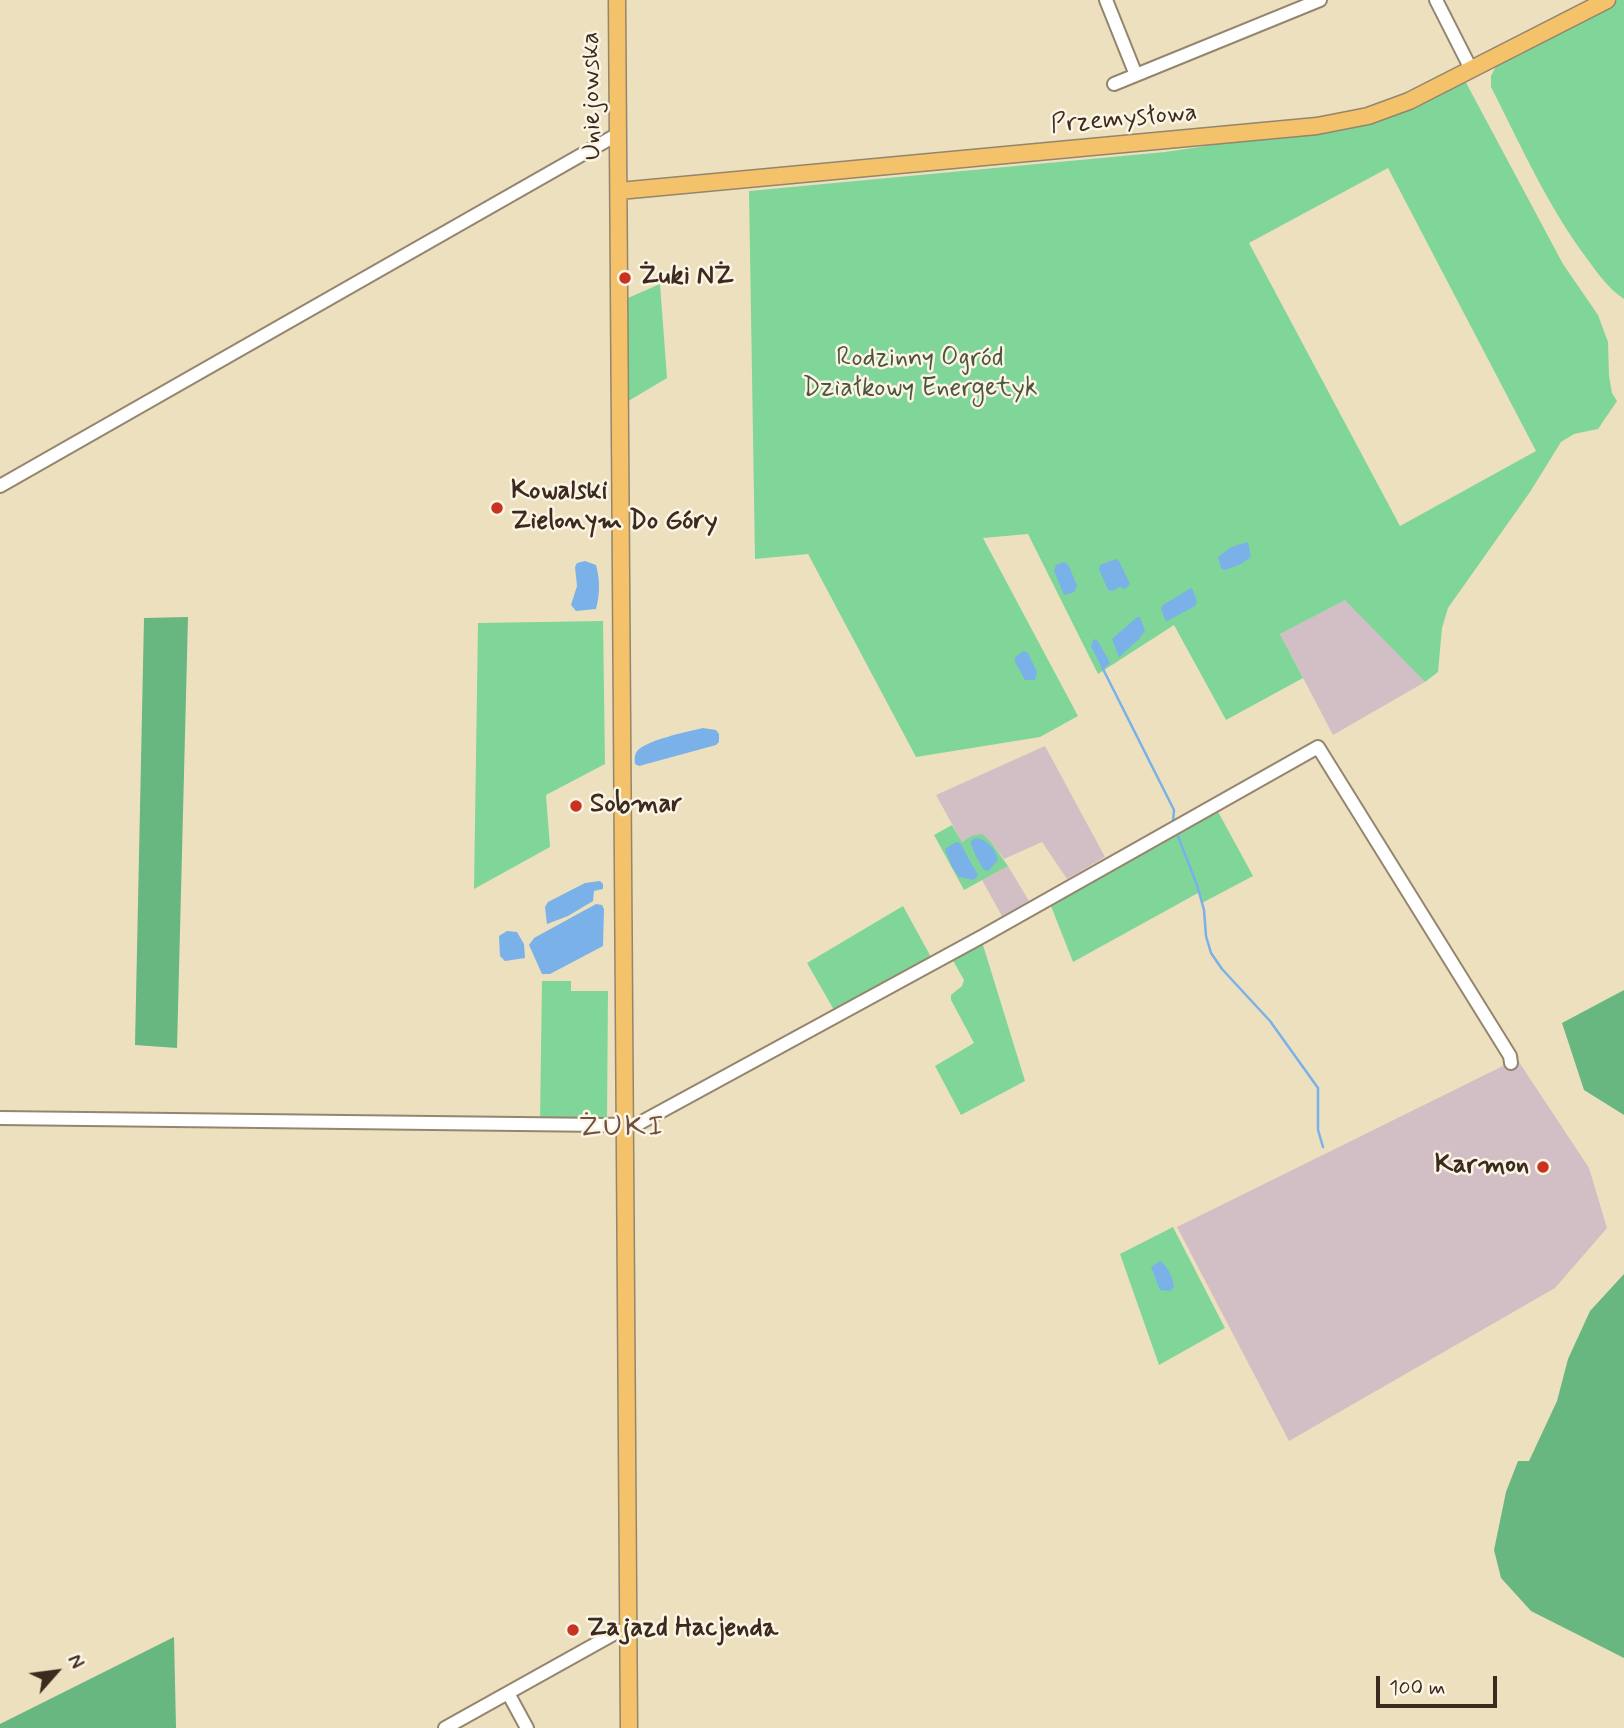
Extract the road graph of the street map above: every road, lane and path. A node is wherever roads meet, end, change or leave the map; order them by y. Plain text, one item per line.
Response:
1 (617, 0) edge
2 (1106, 0) edge
3 (1320, 0) edge
4 (1436, 0) edge
5 (1607, 0) edge
6 (1471, 69) junction
7 (1136, 75) junction
8 (1114, 84) dead end
9 (618, 134) junction
10 (619, 191) junction
11 (0, 486) edge
12 (1511, 1063) dead end
13 (0, 1118) edge
14 (625, 1125) junction
15 (629, 1630) junction
16 (508, 1693) junction
17 (445, 1728) edge
18 (527, 1728) edge
19 (629, 1728) edge

1 - 9 main road, Uniejowska
2 - 7 street
3 - 7 street
4 - 6 street
5 - 6 main road, Przemysłowa
6 - 10 main road, Przemysłowa
7 - 8 street
9 - 10 main road, Uniejowska
9 - 11 street
10 - 14 main road, Uniejowska
12 - 14 street
13 - 14 street
14 - 15 main road, Uniejowska
15 - 16 street
15 - 19 main road, Uniejowska
16 - 17 street
16 - 18 street

